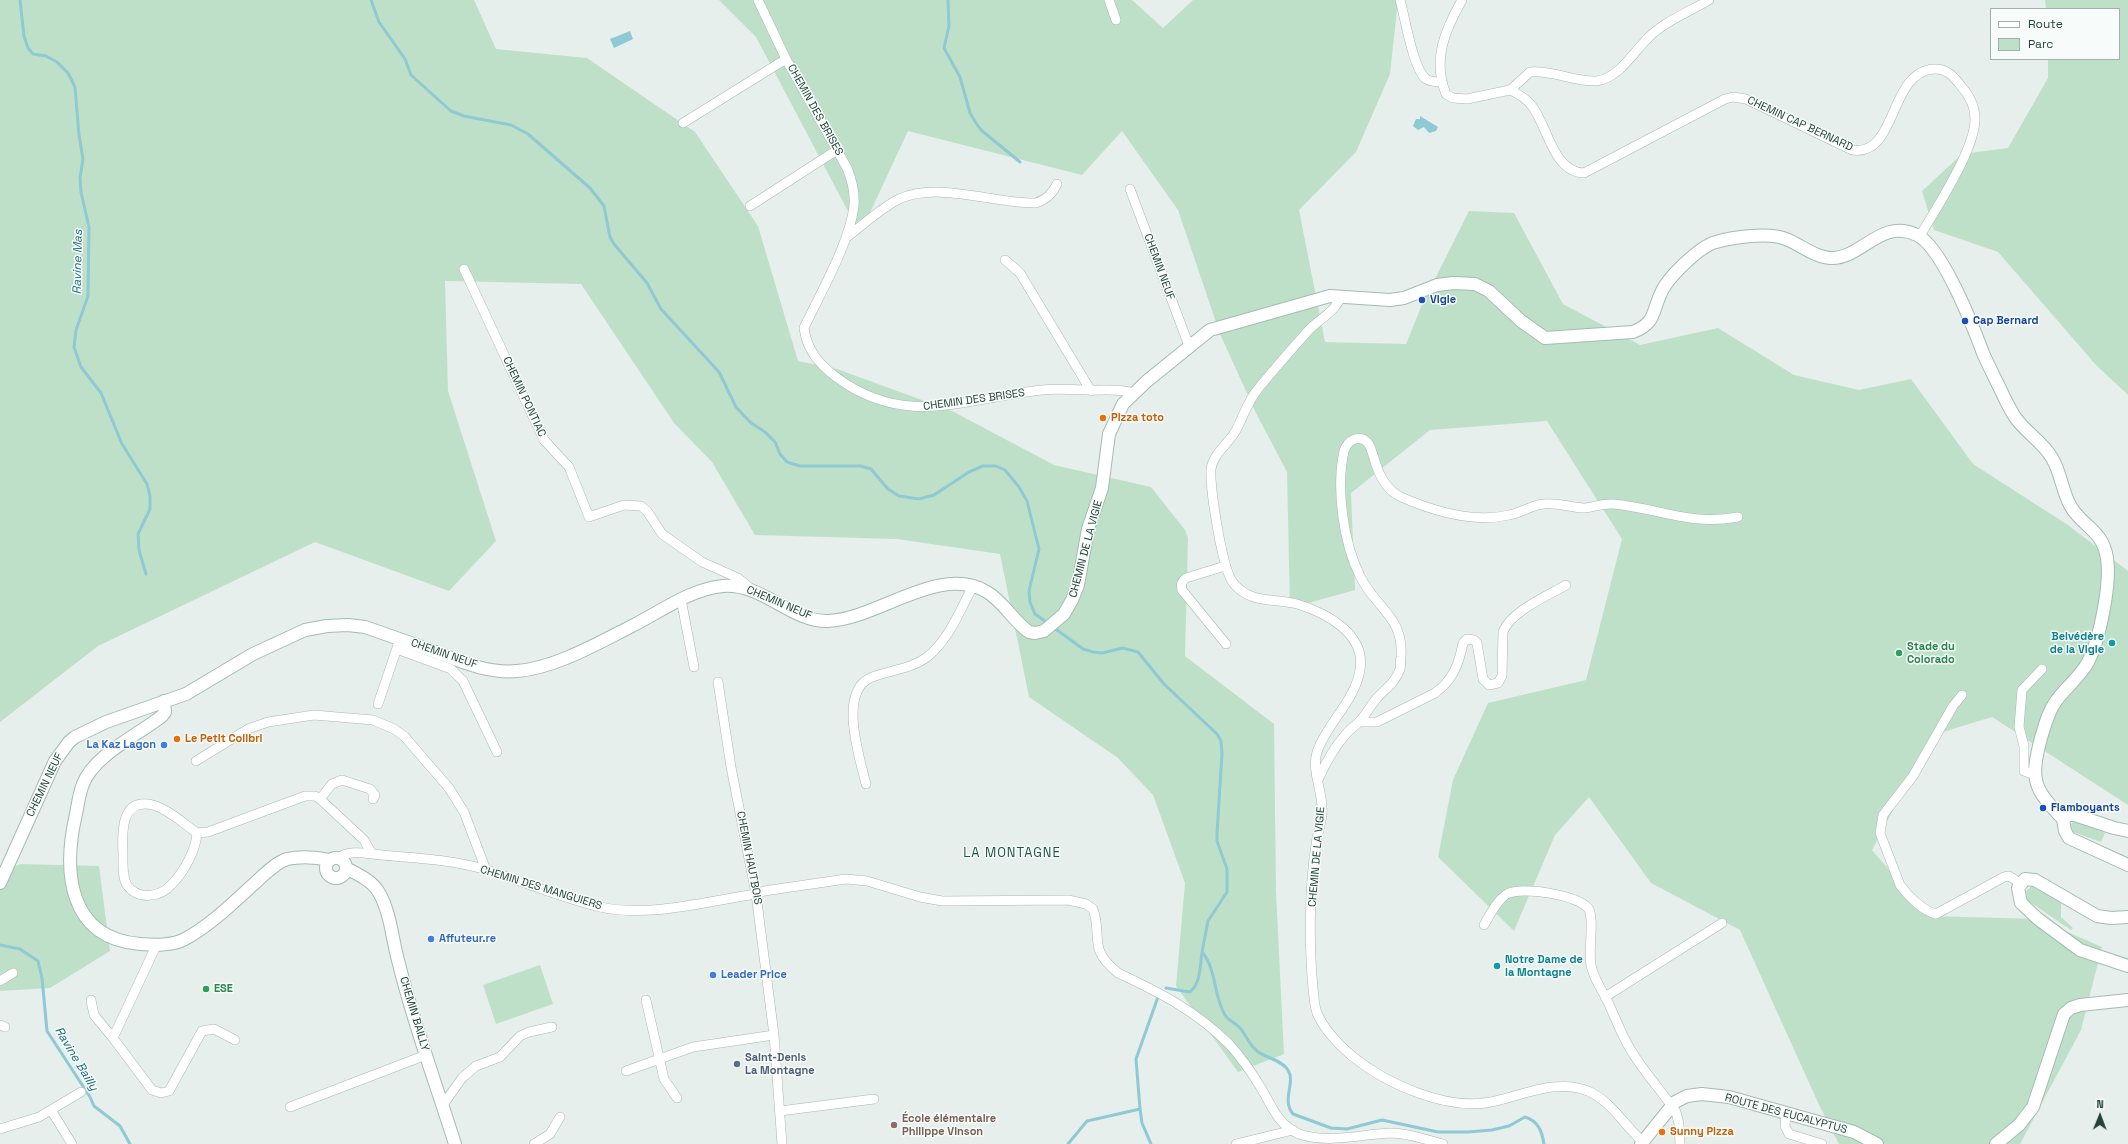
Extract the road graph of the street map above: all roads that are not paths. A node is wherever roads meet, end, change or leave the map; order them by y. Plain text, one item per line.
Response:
1 (758, 0) edge
2 (1109, 0) edge
3 (1400, 0) edge
4 (1462, 0) edge
5 (1709, 0) edge
6 (1116, 20) dead end
7 (786, 59) junction
8 (1441, 82) junction
9 (1510, 90) junction
10 (683, 123) dead end
11 (837, 150) junction
12 (1057, 184) dead end
13 (1130, 189) dead end
14 (750, 206) dead end
15 (1920, 236) junction
16 (847, 237) junction
17 (1005, 260) dead end
18 (464, 269) dead end
19 (1341, 296) junction
20 (1189, 346) junction
21 (1091, 391) junction
22 (1133, 393) junction
23 (1738, 517) dead end
24 (1224, 566) junction
25 (1566, 585) dead end
26 (973, 586) junction
27 (751, 589) junction
28 (681, 599) junction
29 (398, 644) junction
30 (1226, 644) dead end
31 (694, 667) dead end
32 (2042, 669) dead end
33 (718, 682) dead end
34 (1962, 695) dead end
35 (164, 701) junction
36 (378, 704) dead end
37 (1359, 722) junction
38 (497, 752) dead end
39 (196, 761) dead end
40 (2034, 775) junction
41 (1318, 780) junction
42 (866, 784) dead end
43 (320, 799) junction
44 (373, 799) dead end
45 (2064, 819) junction
46 (2128, 831) edge
47 (197, 833) junction
48 (372, 854) junction
49 (2128, 865) edge
50 (338, 866) junction
51 (486, 870) junction
52 (0, 883) edge
53 (2020, 883) junction
54 (756, 894) junction
55 (2128, 917) edge
56 (1722, 924) dead end
57 (1484, 925) dead end
58 (156, 946) junction
59 (2128, 966) edge
60 (13, 973) dead end
61 (0, 981) edge
62 (1605, 997) junction
63 (91, 1000) dead end
64 (646, 1000) dead end
65 (2128, 1000) edge
66 (552, 1027) dead end
67 (774, 1035) junction
68 (113, 1038) junction
69 (235, 1040) dead end
70 (426, 1055) junction
71 (659, 1059) junction
72 (626, 1071) dead end
73 (81, 1092) dead end
74 (677, 1098) dead end
75 (874, 1099) dead end
76 (442, 1105) junction
77 (1671, 1105) junction
78 (290, 1107) dead end
79 (51, 1110) junction
80 (780, 1111) junction
81 (1786, 1114) junction
82 (560, 1117) dead end
83 (0, 1129) edge
84 (1294, 1130) junction
85 (1642, 1143) edge
86 (72, 1144) edge
87 (455, 1144) edge
88 (534, 1144) edge
89 (782, 1144) edge
90 (1236, 1144) edge
91 (1442, 1144) edge
92 (1680, 1144) edge
93 (1822, 1144) edge
94 (1877, 1144) edge
95 (1996, 1144) edge

1 - 7 street, CHEMIN DES BRISES
2 - 6 street
3 - 8 street
4 - 8 street
5 - 9 street
7 - 10 street
7 - 11 street, CHEMIN DES BRISES
8 - 9 street
9 - 15 street, CHEMIN CAP BERNARD
11 - 14 street
11 - 16 street, CHEMIN DES BRISES
12 - 16 street
13 - 20 street, CHEMIN NEUF
15 - 19 street, CHEMIN DE LA VIGIE
15 - 40 street
16 - 21 street, CHEMIN DES BRISES
17 - 21 street
18 - 27 street, CHEMIN PONTIAC
19 - 20 street, CHEMIN DE LA VIGIE
19 - 24 street, CHEMIN DE LA VIGIE
20 - 22 street, CHEMIN DE LA VIGIE
21 - 22 street, CHEMIN DES BRISES
22 - 26 street, CHEMIN DE LA VIGIE
23 - 37 street
24 - 30 street
24 - 41 street, CHEMIN DE LA VIGIE
25 - 37 street
26 - 27 street, CHEMIN NEUF
26 - 42 street
27 - 28 street, CHEMIN NEUF
28 - 29 street, CHEMIN NEUF
28 - 31 street
29 - 35 street, CHEMIN NEUF
29 - 36 street
29 - 38 street
32 - 40 street
33 - 54 street, CHEMIN HAUTBOIS
34 - 53 street
35 - 52 street, CHEMIN NEUF
35 - 58 street, CHEMIN DES MANGUIERS
37 - 41 street
39 - 51 street
40 - 45 street
41 - 85 street, CHEMIN DE LA VIGIE
43 - 44 street
43 - 47 street
43 - 48 street
45 - 46 street
45 - 49 street
47 - 47 street
48 - 50 street, CHEMIN DES MANGUIERS
48 - 51 street, CHEMIN DES MANGUIERS
50 - 58 street, CHEMIN DES MANGUIERS
50 - 70 street, CHEMIN BAILLY
51 - 54 street, CHEMIN DES MANGUIERS
53 - 55 street
53 - 59 street
54 - 67 street, CHEMIN HAUTBOIS
54 - 84 street, CHEMIN DES MANGUIERS
56 - 62 street
57 - 62 street
58 - 68 street
60 - 61 street
62 - 77 street
63 - 68 street
64 - 71 street
65 - 95 street
66 - 76 street
67 - 71 street
67 - 80 street, CHEMIN HAUTBOIS
68 - 69 street
70 - 76 street, CHEMIN BAILLY
70 - 78 street
71 - 72 street
71 - 74 street
73 - 79 street
75 - 80 street
76 - 87 street, CHEMIN BAILLY
77 - 81 street, ROUTE DES EUCALYPTUS
77 - 85 street, ROUTE DES EUCALYPTUS
77 - 92 street
79 - 83 street
79 - 86 street
80 - 89 street, CHEMIN HAUTBOIS
81 - 93 street
81 - 94 street, ROUTE DES EUCALYPTUS
82 - 88 street
84 - 90 street
84 - 91 street

